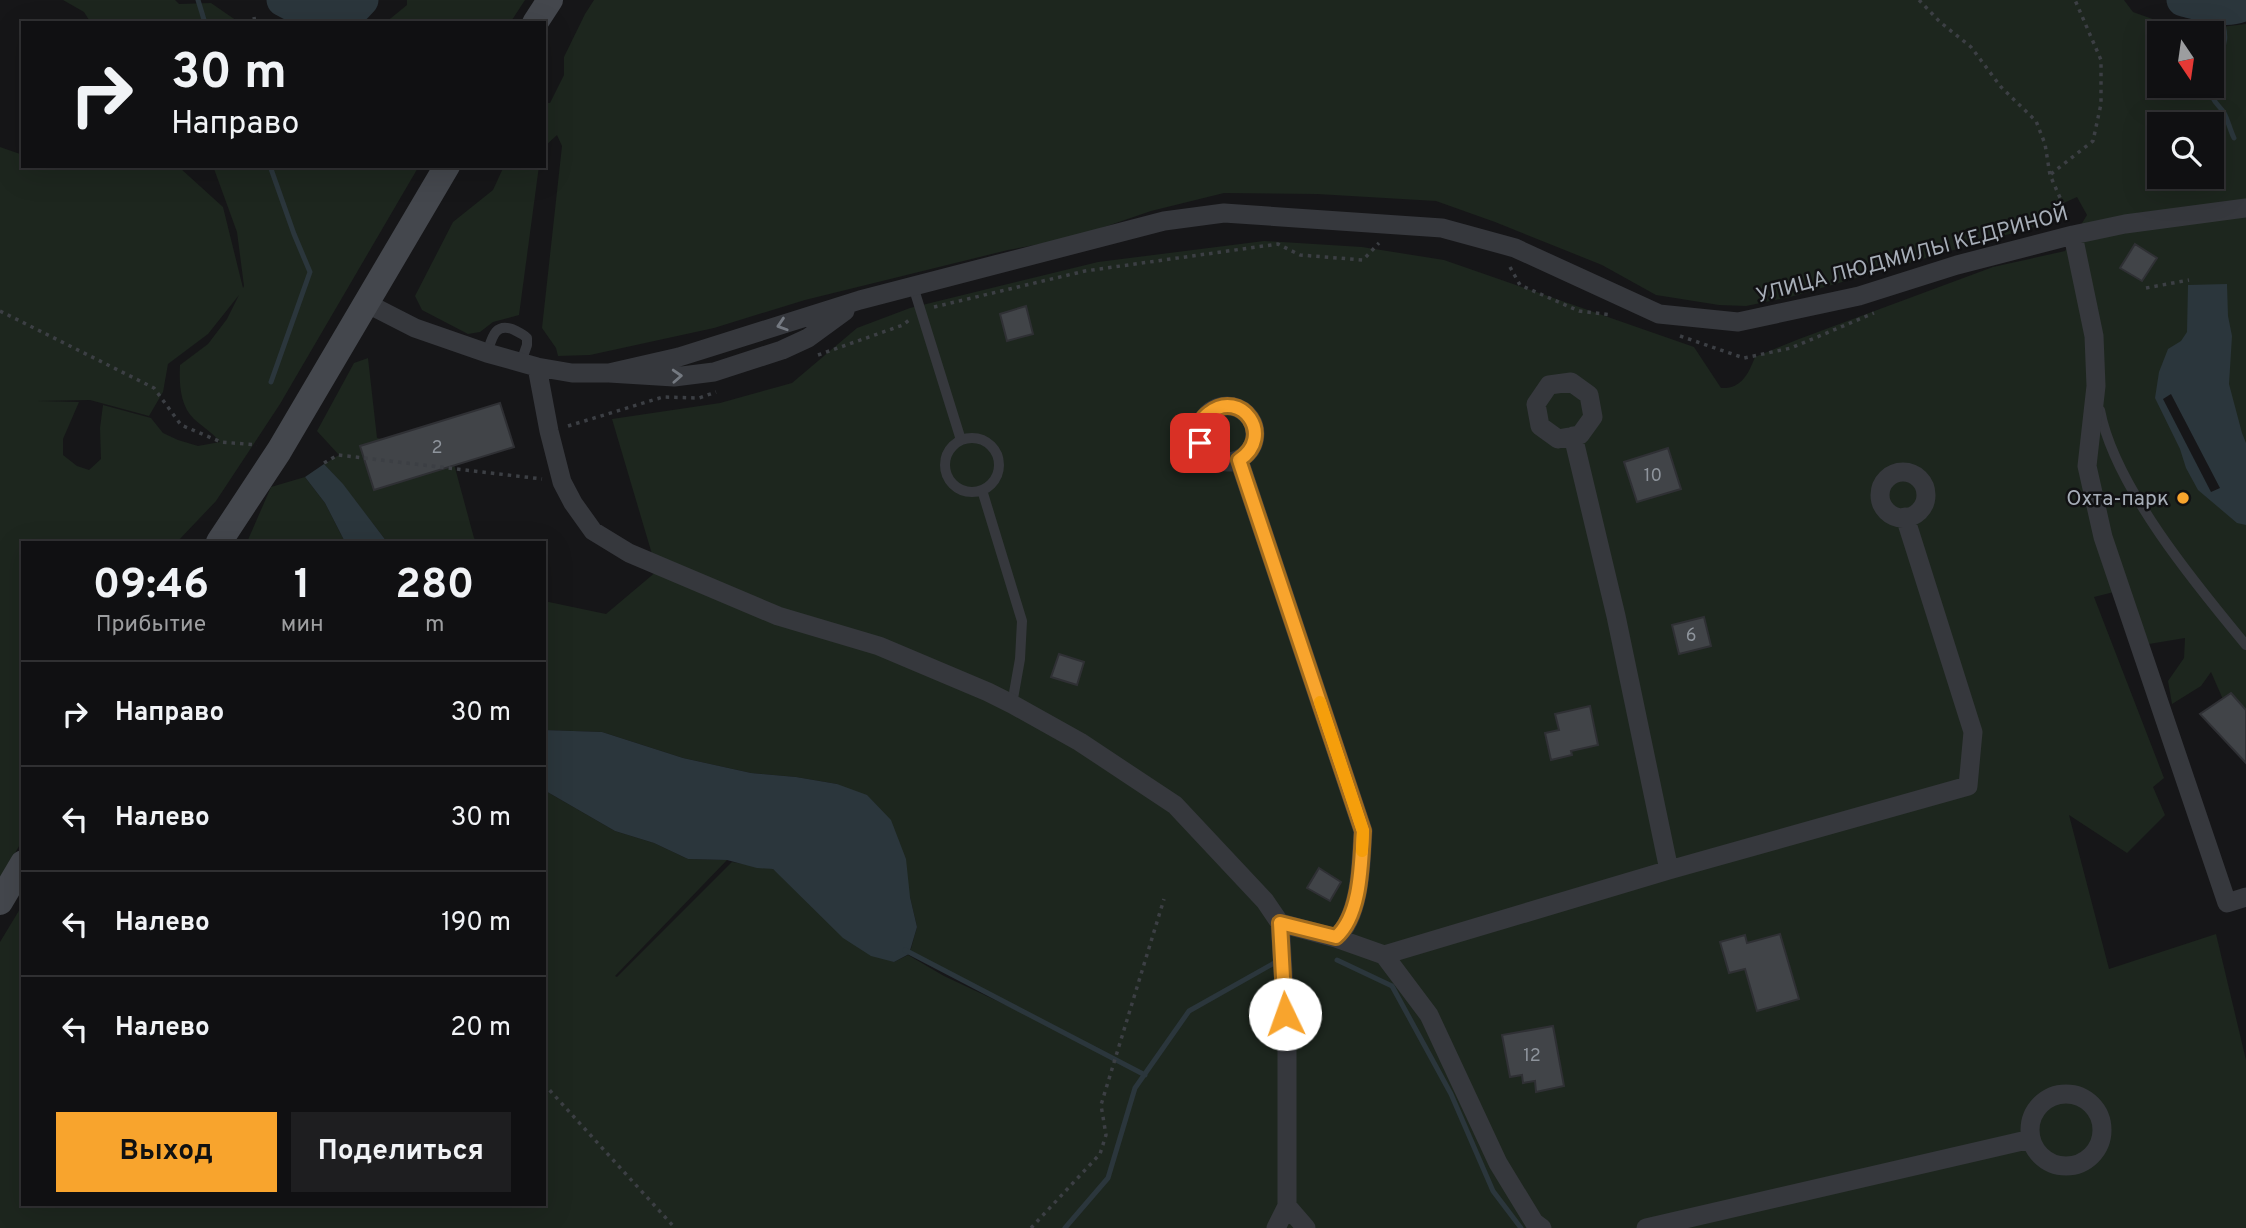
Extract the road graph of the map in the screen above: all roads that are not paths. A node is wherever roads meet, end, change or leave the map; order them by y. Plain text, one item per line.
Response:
1 (550, 0) edge
2 (536, 21) edge
3 (446, 168) edge
4 (2246, 208) edge
5 (2073, 235) junction
6 (913, 286) junction
7 (368, 304) junction
8 (487, 353) junction
9 (529, 365) junction
10 (2096, 386) junction
11 (1573, 436) dead end
12 (961, 440) junction
13 (1239, 460) dead end
14 (982, 490) junction
15 (1905, 517) dead end
16 (220, 541) edge
17 (2246, 645) edge
18 (1012, 704) junction
19 (21, 866) edge
20 (1669, 870) junction
21 (2246, 897) edge
22 (0, 902) edge
23 (1280, 923) junction
24 (1336, 937) junction
25 (1384, 955) junction
26 (2031, 1139) dead end
27 (1287, 1206) junction
28 (1276, 1228) edge
29 (1306, 1228) edge
30 (1542, 1228) edge
31 (1646, 1228) edge

1 - 2 street
3 - 7 street
4 - 5 street, УЛИЦА ЛЮДМИЛЫ КЕДРИНОЙ
5 - 6 street, УЛИЦА ЛЮДМИЛЫ КЕДРИНОЙ
5 - 10 street
6 - 9 street, УЛИЦА ЛЮДМИЛЫ КЕДРИНОЙ
6 - 12 lane
7 - 8 street, УЛИЦА ЛЮДМИЛЫ КЕДРИНОЙ
7 - 16 street
8 - 9 street, УЛИЦА ЛЮДМИЛЫ КЕДРИНОЙ
8 - 9 lane
9 - 18 street
10 - 17 lane
10 - 21 street
11 - 20 street
12 - 14 lane
12 - 14 lane
13 - 24 street
14 - 18 lane
15 - 20 street
18 - 23 street
19 - 22 street
20 - 25 street
23 - 24 street
23 - 27 street
24 - 25 street
25 - 30 street
26 - 31 street
27 - 28 street
27 - 29 street

